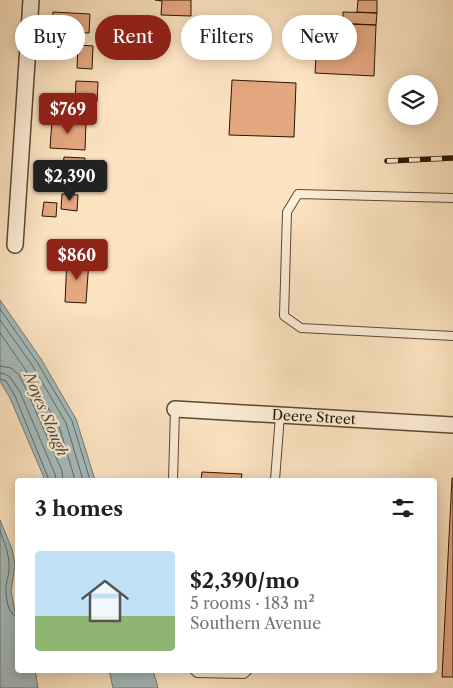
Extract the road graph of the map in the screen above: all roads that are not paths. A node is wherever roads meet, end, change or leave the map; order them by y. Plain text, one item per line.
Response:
1 (32, 0) edge
2 (453, 198) edge
3 (15, 245) dead end
4 (453, 336) edge
5 (175, 409) joint
6 (280, 415) junction
7 (453, 425) edge
8 (173, 478) edge
9 (275, 478) edge
10 (197, 673) edge
11 (245, 673) edge

1 - 3 street
2 - 4 lane
5 - 6 street, Deere Street
5 - 8 lane
6 - 7 street, Deere Street
6 - 9 lane
10 - 11 lane

